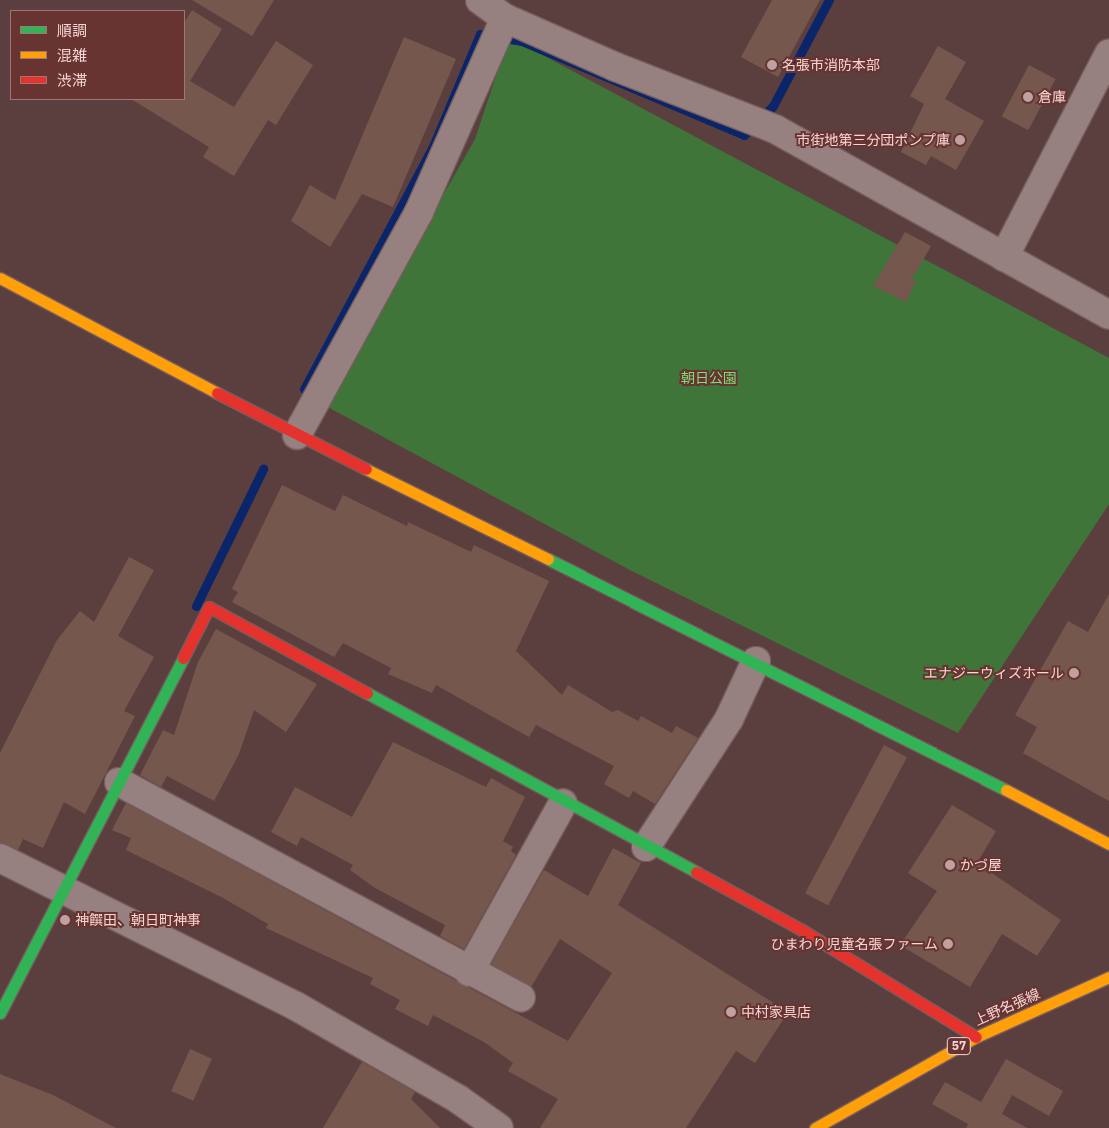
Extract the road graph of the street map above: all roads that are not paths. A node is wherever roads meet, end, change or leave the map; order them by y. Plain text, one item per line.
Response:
1 (480, 0) edge
2 (500, 30) junction
3 (1109, 54) edge
4 (1004, 257) junction
5 (0, 278) edge
6 (1109, 315) edge
7 (297, 435) junction
8 (756, 661) junction
9 (119, 782) junction
10 (563, 803) junction
11 (1109, 844) edge
12 (646, 847) junction
13 (0, 858) edge
14 (62, 889) junction
15 (468, 972) junction
16 (1109, 978) edge
17 (521, 998) dead end
18 (0, 1013) edge
19 (976, 1037) junction
20 (499, 1128) edge
21 (815, 1128) edge

1 - 2 street
2 - 4 street
2 - 7 street
3 - 4 street
4 - 6 street
5 - 7 street
7 - 8 street
8 - 11 street
8 - 12 street
9 - 10 street
9 - 14 street
9 - 15 street
10 - 12 street
10 - 15 street
12 - 19 street
13 - 14 street
14 - 18 street
14 - 20 street
15 - 17 street
16 - 19 street, 上野名張線 / 57
19 - 21 street, 上野名張線 / 57

